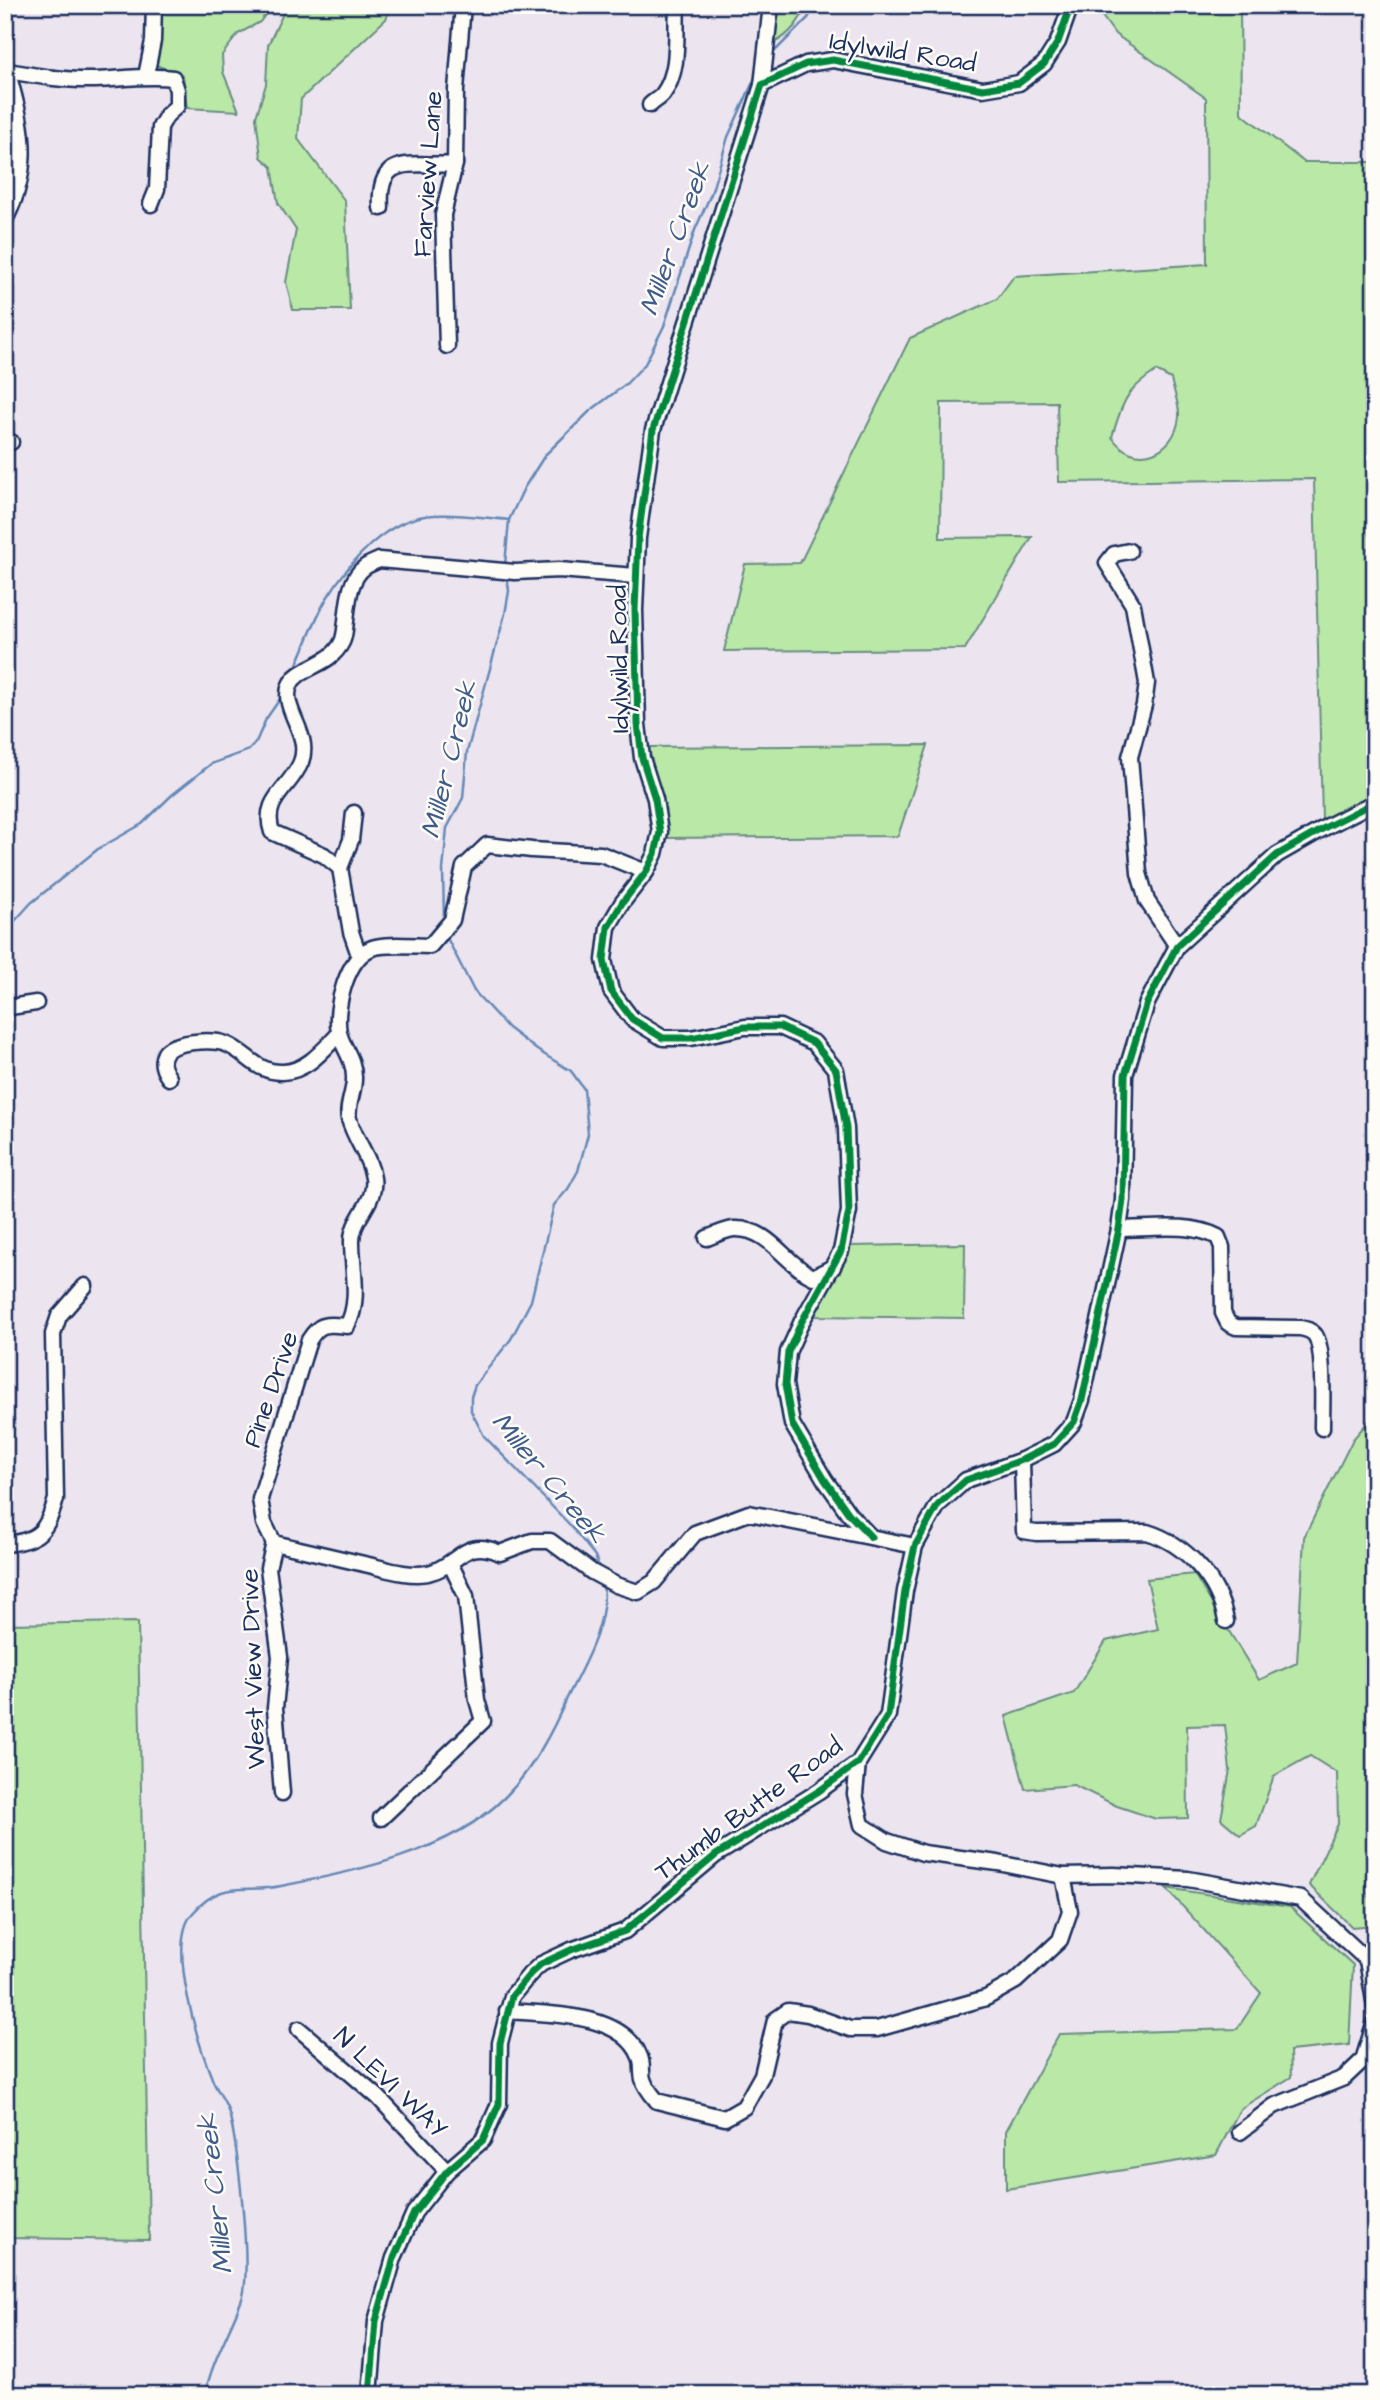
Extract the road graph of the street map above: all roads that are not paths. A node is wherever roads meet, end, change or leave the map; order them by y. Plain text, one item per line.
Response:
1 (154, 5) edge
2 (463, 5) edge
3 (677, 5) edge
4 (771, 5) edge
5 (1071, 5) edge
6 (7, 67) edge
7 (146, 76) junction
8 (762, 85) junction
9 (650, 105) dead end
10 (455, 164) junction
11 (151, 204) dead end
12 (381, 208) dead end
13 (5, 220) edge
14 (447, 346) dead end
15 (1129, 551) dead end
16 (636, 576) junction
17 (1375, 802) edge
18 (354, 813) dead end
19 (340, 868) junction
20 (646, 872) junction
21 (1177, 946) junction
22 (359, 956) junction
23 (36, 1003) dead end
24 (5, 1011) edge
25 (339, 1034) junction
26 (169, 1078) dead end
27 (1119, 1229) junction
28 (707, 1238) dead end
29 (833, 1267) junction
30 (85, 1286) dead end
31 (1322, 1428) dead end
32 (1022, 1461) junction
33 (871, 1537) junction
34 (274, 1543) junction
35 (5, 1544) edge
36 (915, 1546) junction
37 (450, 1563) junction
38 (1226, 1621) dead end
39 (858, 1763) junction
40 (282, 1793) dead end
41 (381, 1818) dead end
42 (1063, 1876) junction
43 (1375, 2006) edge
44 (507, 2011) junction
45 (1375, 2022) edge
46 (299, 2029) dead end
47 (1240, 2132) dead end
48 (447, 2171) junction
49 (370, 2395) edge

1 - 7 street
2 - 10 street, Farview Lane
3 - 9 street
4 - 8 street
5 - 8 street, Idylwild Road
6 - 7 street
6 - 13 street
7 - 11 street
8 - 16 street, Idylwild Road
10 - 12 street
10 - 14 street, Farview Lane
15 - 21 street
16 - 19 street
16 - 20 street, Idylwild Road
17 - 21 street, Thumb Butte Road
18 - 19 street
19 - 22 street
20 - 22 street
20 - 29 street, Idylwild Road
21 - 27 street, Thumb Butte Road
22 - 25 street, Pine Drive
23 - 24 street
25 - 26 street
25 - 34 street, Pine Drive
27 - 31 street
27 - 32 street, Thumb Butte Road
28 - 29 street
29 - 33 street, Idylwild Road
30 - 35 street
32 - 36 street, Thumb Butte Road
32 - 38 street
33 - 36 street
33 - 37 street
34 - 37 street
34 - 40 street, West View Drive
36 - 39 street, Thumb Butte Road
37 - 41 street
39 - 42 street
39 - 44 street, Thumb Butte Road
42 - 43 street
42 - 44 street
44 - 48 street, Thumb Butte Road
45 - 47 street
46 - 48 street, N LEVI WAY
48 - 49 street, Thumb Butte Road

